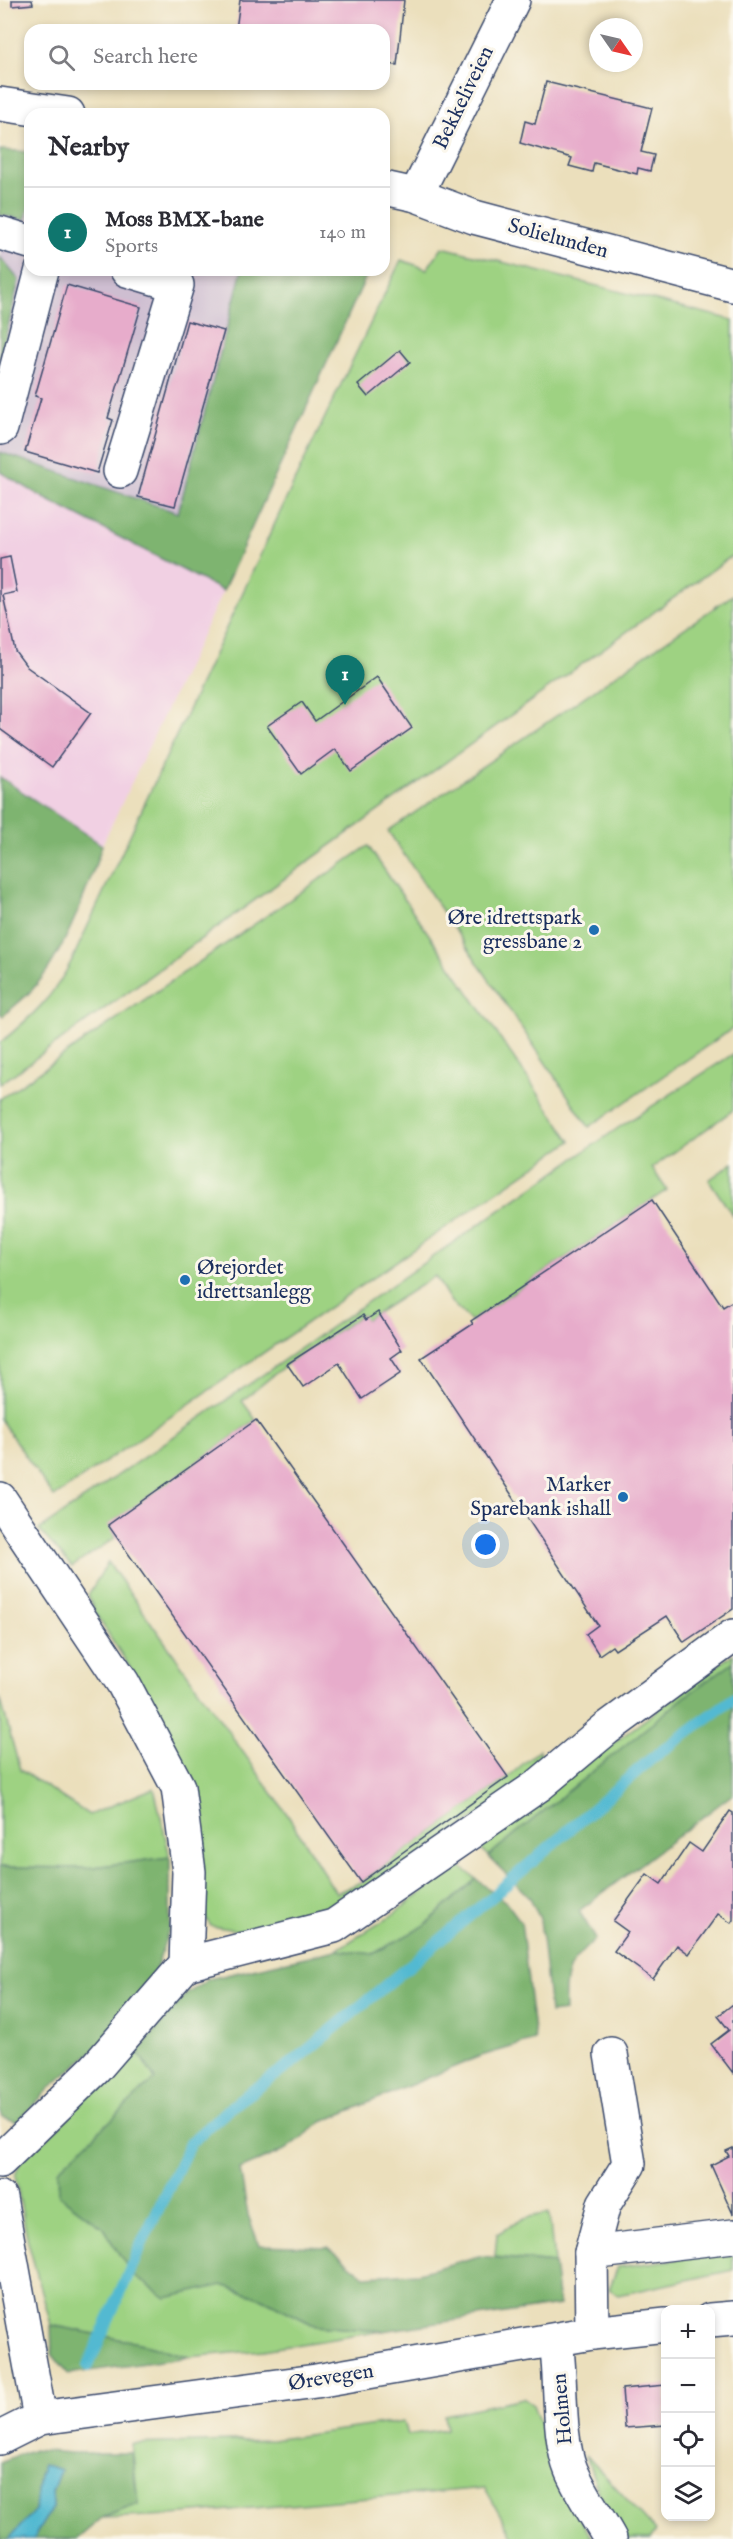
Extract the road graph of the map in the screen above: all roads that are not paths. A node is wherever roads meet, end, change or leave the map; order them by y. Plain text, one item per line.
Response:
1 (513, 0) edge
2 (0, 104) edge
3 (27, 108) edge
4 (390, 189) edge
5 (416, 195) junction
6 (0, 233) edge
7 (24, 240) edge
8 (40, 276) edge
9 (147, 276) edge
10 (733, 285) edge
11 (1, 428) edge
12 (120, 471) dead end
13 (0, 1499) edge
14 (733, 1636) edge
15 (186, 1964) junction
16 (611, 2054) dead end
17 (0, 2161) edge
18 (0, 2198) edge
19 (733, 2236) edge
20 (591, 2253) junction
21 (733, 2318) edge
22 (715, 2320) edge
23 (661, 2326) edge
24 (592, 2333) junction
25 (556, 2341) junction
26 (40, 2418) junction
27 (0, 2438) edge
28 (610, 2539) edge

1 - 5 street, Bekkeliveien
2 - 3 street
4 - 5 street, Solielunden
5 - 10 street, Solielunden
6 - 7 street
8 - 11 street
9 - 12 street
13 - 15 street
14 - 15 street
15 - 17 street
16 - 20 street
18 - 26 street
19 - 20 street
20 - 24 street
21 - 22 street
23 - 24 street, Ørevegen
24 - 25 street, Ørevegen
25 - 26 street, Ørevegen
25 - 28 street, Holmen
26 - 27 street, Ørevegen

